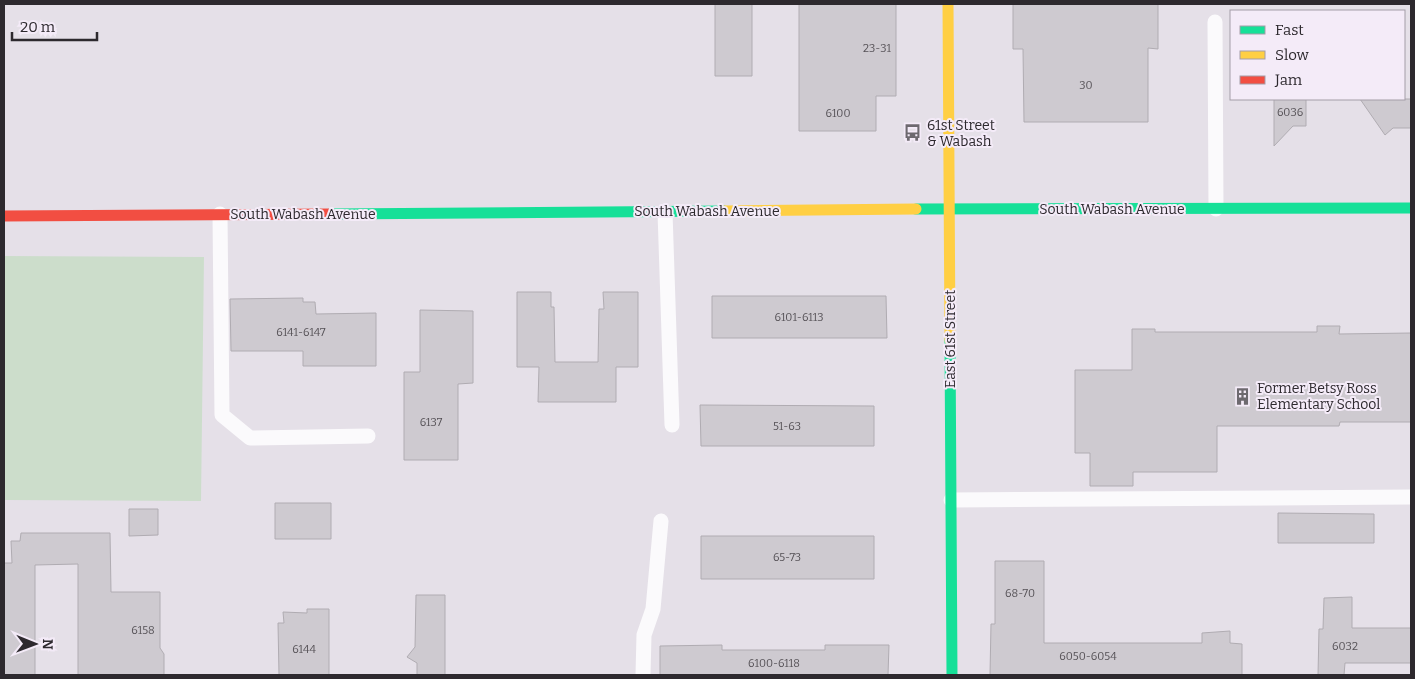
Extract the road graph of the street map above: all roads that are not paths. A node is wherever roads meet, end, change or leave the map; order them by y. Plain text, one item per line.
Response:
1 (948, 4) edge
2 (1215, 22) dead end
3 (1411, 208) edge
4 (1216, 209) junction
5 (950, 210) junction
6 (665, 212) junction
7 (220, 214) junction
8 (4, 216) edge
9 (672, 425) dead end
10 (368, 436) dead end
11 (1411, 497) edge
12 (951, 500) junction
13 (661, 521) dead end
14 (643, 675) edge
15 (952, 675) edge

1 - 5 street, East 61st Street
2 - 4 lane
3 - 4 street, South Wabash Avenue
4 - 5 street, South Wabash Avenue
5 - 6 street, South Wabash Avenue
5 - 12 street, East 61st Street
6 - 7 street, South Wabash Avenue
6 - 9 lane
7 - 8 street, South Wabash Avenue
7 - 10 lane
11 - 12 lane
12 - 15 street, East 61st Street
13 - 14 lane

